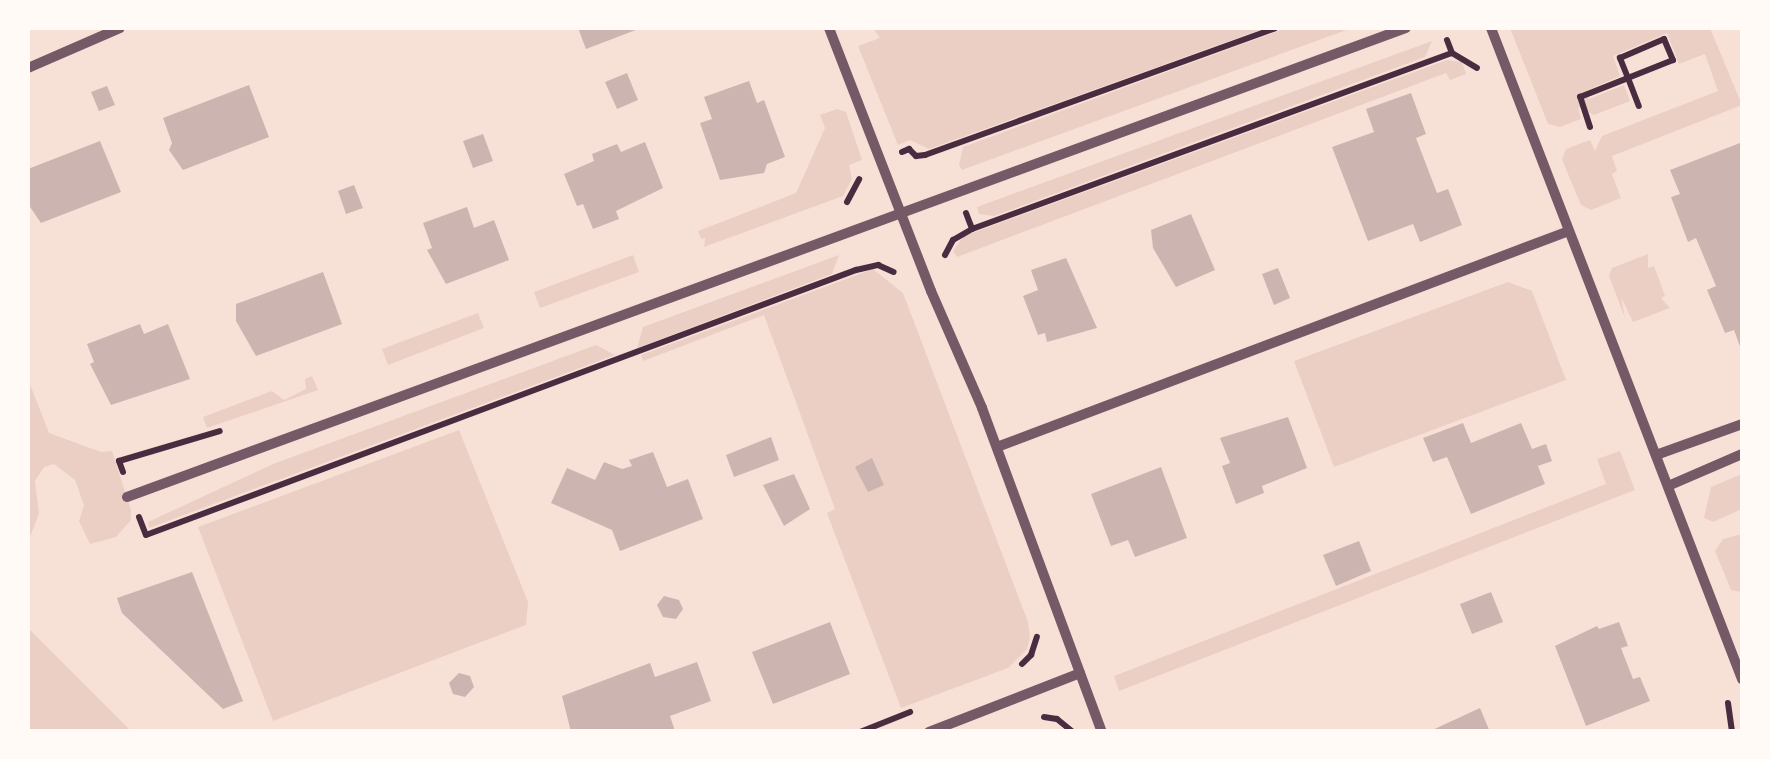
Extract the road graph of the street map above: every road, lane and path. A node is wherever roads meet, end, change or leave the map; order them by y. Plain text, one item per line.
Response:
1 (120, 28) edge
2 (829, 28) edge
3 (1275, 28) edge
4 (1406, 28) edge
5 (1491, 28) edge
6 (1452, 53) dead end
7 (28, 68) edge
8 (1628, 78) junction
9 (1639, 106) dead end
10 (1590, 126) dead end
11 (940, 150) junction
12 (901, 152) dead end
13 (946, 162) dead end
14 (858, 169) dead end
15 (834, 208) dead end
16 (965, 210) dead end
17 (900, 212) junction
18 (1570, 231) junction
19 (900, 280) dead end
20 (1742, 424) edge
21 (231, 428) dead end
22 (997, 447) junction
23 (1742, 454) edge
24 (1656, 455) junction
25 (1668, 486) junction
26 (129, 496) junction
27 (1036, 622) dead end
28 (1018, 668) dead end
29 (1080, 673) junction
30 (1742, 678) edge
31 (916, 710) dead end
32 (1031, 721) dead end
33 (860, 732) edge
34 (928, 732) edge
35 (1073, 732) edge
36 (1102, 732) edge

1 - 7 street
2 - 17 street
3 - 11 path
4 - 17 street
5 - 18 street
6 - 16 path
8 - 8 path
8 - 9 path
8 - 10 path
11 - 12 path
11 - 13 path
14 - 15 path
17 - 22 street
17 - 26 street
18 - 22 street
18 - 24 street
19 - 26 path
20 - 24 street
21 - 26 path
22 - 29 street
23 - 25 street
24 - 25 street
25 - 30 street
27 - 28 path
29 - 34 street
29 - 36 street
31 - 33 path
32 - 35 path

